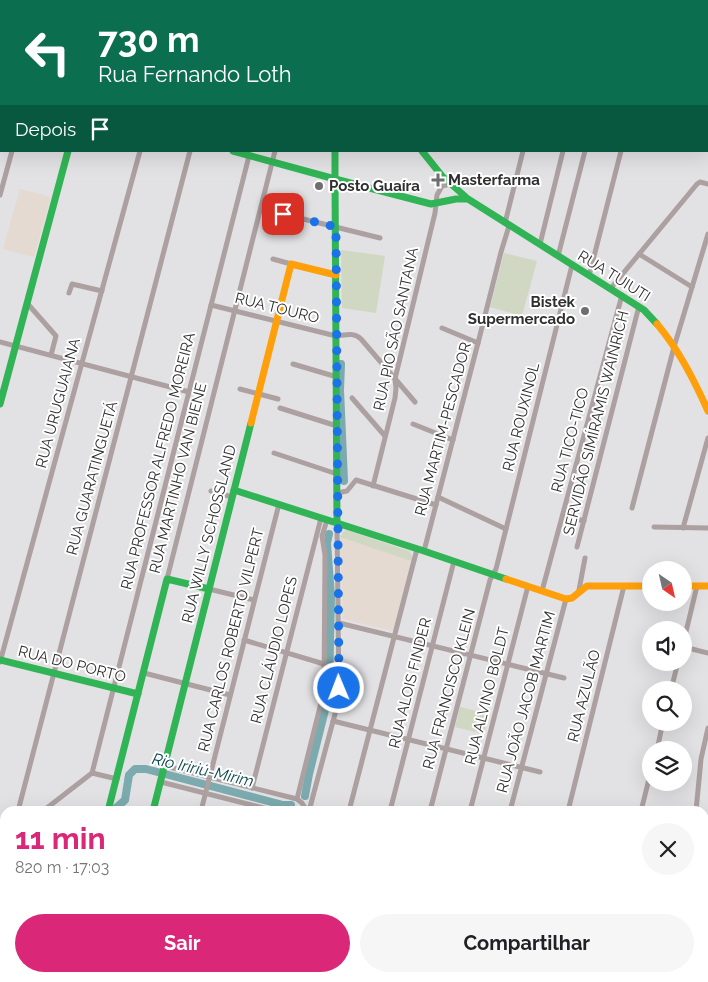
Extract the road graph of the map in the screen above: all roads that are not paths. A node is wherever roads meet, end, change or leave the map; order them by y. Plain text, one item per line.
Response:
1 (12, 152) edge
2 (68, 152) edge
3 (140, 152) edge
4 (190, 152) edge
5 (235, 152) edge
6 (274, 152) edge
7 (335, 152) edge
8 (423, 152) edge
9 (563, 152) edge
10 (585, 152) edge
11 (621, 152) edge
12 (523, 153) edge
13 (249, 156) junction
14 (272, 162) junction
15 (335, 179) junction
16 (450, 184) junction
17 (708, 184) edge
18 (0, 195) edge
19 (468, 199) junction
20 (446, 200) junction
21 (436, 204) junction
22 (283, 214) dead end
23 (507, 224) junction
24 (336, 227) junction
25 (708, 234) edge
26 (380, 238) dead end
27 (540, 244) junction
28 (639, 254) junction
29 (558, 256) junction
30 (702, 256) junction
31 (708, 258) edge
32 (273, 259) dead end
33 (291, 264) junction
34 (572, 265) junction
35 (336, 275) junction
36 (589, 276) junction
37 (692, 287) junction
38 (611, 288) junction
39 (102, 291) junction
40 (69, 293) dead end
41 (622, 295) junction
42 (28, 303) junction
43 (211, 305) junction
44 (639, 306) junction
45 (234, 311) junction
46 (276, 321) junction
47 (442, 328) dead end
48 (336, 336) junction
49 (0, 342) edge
50 (478, 343) junction
51 (16, 346) junction
52 (674, 347) junction
53 (51, 356) junction
54 (82, 364) junction
55 (293, 364) dead end
56 (131, 377) junction
57 (336, 377) junction
58 (395, 379) junction
59 (240, 389) dead end
60 (189, 392) junction
61 (258, 394) junction
62 (352, 398) dead end
63 (278, 399) dead end
64 (415, 402) dead end
65 (0, 404) edge
66 (280, 408) dead end
67 (708, 411) edge
68 (413, 424) dead end
69 (337, 426) junction
70 (385, 436) junction
71 (708, 438) edge
72 (453, 440) junction
73 (274, 453) dead end
74 (337, 474) junction
75 (373, 486) junction
76 (211, 491) dead end
77 (233, 493) junction
78 (337, 493) junction
79 (438, 497) junction
80 (279, 504) junction
81 (436, 505) junction
82 (632, 508) dead end
83 (563, 515) junction
84 (324, 519) junction
85 (584, 520) junction
86 (337, 523) junction
87 (654, 527) dead end
88 (683, 528) junction
89 (708, 528) edge
90 (506, 529) junction
91 (577, 547) dead end
92 (420, 550) junction
93 (585, 558) dead end
94 (454, 562) junction
95 (492, 574) junction
96 (167, 579) junction
97 (528, 586) junction
98 (624, 586) junction
99 (642, 586) edge
100 (692, 586) edge
101 (697, 586) junction
102 (708, 586) edge
103 (209, 589) junction
104 (579, 590) junction
105 (542, 591) junction
106 (566, 599) junction
107 (254, 600) junction
108 (689, 621) edge
109 (339, 623) junction
110 (394, 636) junction
111 (244, 640) junction
112 (433, 646) junction
113 (692, 649) edge
114 (287, 653) junction
115 (708, 653) edge
116 (470, 655) junction
117 (0, 661) edge
118 (324, 664) junction
119 (508, 664) junction
120 (54, 673) junction
121 (144, 673) junction
122 (546, 674) junction
123 (564, 678) dead end
124 (185, 683) junction
125 (113, 688) junction
126 (138, 694) junction
127 (230, 695) junction
128 (333, 721) junction
129 (708, 728) edge
130 (370, 730) junction
131 (408, 740) junction
132 (446, 749) junction
133 (484, 758) junction
134 (522, 768) junction
135 (540, 772) dead end
136 (92, 773) junction
137 (163, 774) junction
138 (117, 779) junction
139 (208, 780) junction
140 (252, 788) junction
141 (206, 791) junction
142 (646, 791) edge
143 (297, 799) junction
144 (251, 805) joint
145 (19, 806) edge
146 (49, 806) edge
147 (110, 806) edge
148 (154, 806) edge
149 (202, 806) edge
150 (255, 806) edge
151 (304, 806) edge
152 (309, 806) edge
153 (350, 806) edge
154 (391, 806) edge
155 (431, 806) edge
156 (471, 806) edge
157 (511, 806) edge
158 (569, 806) edge
159 (642, 806) edge
160 (696, 806) edge

1 - 18 street
2 - 42 street
3 - 39 street, RUA URUGUAIANA
4 - 56 street, RUA GUARATINGUETÁ
5 - 13 street
6 - 14 street, RUA MARTINHO VAN BIENE
7 - 15 street
8 - 16 street, RUA TUIUTI
9 - 27 street
10 - 29 street
11 - 36 street
12 - 23 street, RUA MARTIM-PESCADOR
13 - 14 street
13 - 43 street, RUA PROFESSOR ALFREDO MOREIRA
14 - 15 street
14 - 45 street, RUA MARTINHO VAN BIENE
15 - 21 street
15 - 24 street
16 - 19 street, RUA TUIUTI
16 - 20 street
16 - 21 street, RUA PIO SÃO SANTANA
17 - 28 street
19 - 20 street
19 - 23 street, RUA TUIUTI
20 - 21 street
21 - 58 street, RUA PIO SÃO SANTANA
22 - 24 street
23 - 27 street, RUA TUIUTI
23 - 50 street, RUA MARTIM-PESCADOR
24 - 26 street
24 - 35 street
25 - 30 street
27 - 29 street, RUA TUIUTI
28 - 37 street
28 - 38 street
29 - 34 street, RUA TUIUTI
30 - 31 street
30 - 37 street
32 - 33 street
33 - 35 street
33 - 46 street, RUA WILLY SCHOSSLAND
34 - 36 street, RUA TUIUTI
34 - 90 street, RUA ROUXINOL
35 - 48 street
36 - 38 street, RUA TUIUTI
37 - 52 street
38 - 41 street, RUA TUIUTI
39 - 40 street
39 - 54 street, RUA URUGUAIANA
41 - 44 street, RUA TUIUTI
41 - 83 street, RUA TICO-TICO
42 - 51 street
42 - 53 street
43 - 45 street, RUA TOURO
43 - 60 street, RUA PROFESSOR ALFREDO MOREIRA
44 - 52 street, RUA TUIUTI
44 - 85 street, SERVIDÃO SIMÍRAMIS WAINRICH
45 - 46 street, RUA TOURO
45 - 96 street, RUA MARTINHO VAN BIENE
46 - 48 street, RUA TOURO
46 - 61 street, RUA WILLY SCHOSSLAND
47 - 50 street
48 - 57 street
48 - 58 street, RUA TOURO
49 - 51 street
50 - 72 street, RUA MARTIM-PESCADOR
51 - 53 street
51 - 65 street
52 - 67 street, RUA TUIUTI
52 - 82 street
53 - 54 street
54 - 56 street
54 - 117 street, RUA URUGUAIANA
55 - 57 street
56 - 60 street
56 - 120 street, RUA GUARATINGUETÁ
57 - 69 street
58 - 64 street, RUA TOURO
58 - 70 street, RUA PIO SÃO SANTANA
59 - 61 street
60 - 125 street, RUA PROFESSOR ALFREDO MOREIRA
61 - 63 street
61 - 77 street, RUA WILLY SCHOSSLAND
62 - 70 street
66 - 69 street
68 - 72 street
69 - 74 street
70 - 75 street, RUA PIO SÃO SANTANA
71 - 88 street
72 - 79 street, RUA MARTIM-PESCADOR
73 - 74 street
74 - 78 street
75 - 78 street
75 - 81 street
76 - 77 street
77 - 80 street
77 - 103 street, RUA WILLY SCHOSSLAND
78 - 86 street
79 - 81 street, RUA MARTIM-PESCADOR
79 - 90 street
80 - 84 street
80 - 107 street, RUA CARLOS ROBERTO VILPERT
81 - 92 street, RUA MARTIM-PESCADOR
83 - 85 street
83 - 105 street, RUA TICO-TICO
84 - 86 street
84 - 114 street, RUA CLÁUDIO LOPES
84 - 118 street
85 - 91 street, SERVIDÃO SIMÍRAMIS WAINRICH
86 - 92 street
86 - 109 street
87 - 88 street
88 - 89 street
90 - 95 street, RUA ROUXINOL
92 - 94 street
92 - 110 street, RUA MARTIM-PESCADOR
93 - 104 street
94 - 95 street
94 - 112 street, RUA ALOIS FINDER
95 - 97 street
95 - 116 street, RUA FRANCISCO KLEIN
96 - 103 street
96 - 121 street, RUA MARTINHO VAN BIENE
97 - 105 street
97 - 119 street, RUA ALVINO BOLDT
98 - 99 street
98 - 104 street
98 - 158 street, RUA AZULÃO
100 - 101 street
101 - 102 street
101 - 108 street
103 - 107 street
103 - 124 street, RUA WILLY SCHOSSLAND
104 - 106 street
105 - 106 street
106 - 122 street, RUA JOÃO JACOB MARTIM
107 - 111 street, RUA CARLOS ROBERTO VILPERT
109 - 110 street
109 - 128 street
110 - 112 street
110 - 130 street, RUA MARTIM-PESCADOR
111 - 114 street
111 - 127 street, RUA CARLOS ROBERTO VILPERT
112 - 116 street
112 - 131 street, RUA ALOIS FINDER
113 - 115 street
114 - 118 street
114 - 140 street, RUA CLÁUDIO LOPES
116 - 119 street
116 - 132 street, RUA FRANCISCO KLEIN
117 - 120 street, RUA DO PORTO
118 - 143 street
119 - 122 street
119 - 133 street, RUA ALVINO BOLDT
120 - 125 street, RUA DO PORTO
120 - 145 street, RUA GUARATINGUETÁ
121 - 124 street
121 - 126 street, RUA MARTINHO VAN BIENE
122 - 123 street
122 - 134 street, RUA JOÃO JACOB MARTIM
124 - 127 street
124 - 137 street, RUA WILLY SCHOSSLAND
125 - 126 street, RUA DO PORTO
125 - 136 street, RUA PROFESSOR ALFREDO MOREIRA
126 - 138 street, RUA MARTINHO VAN BIENE
127 - 139 street, RUA CARLOS ROBERTO VILPERT
128 - 130 street
128 - 152 street
129 - 160 street
130 - 131 street
130 - 153 street, RUA MARTIM-PESCADOR
131 - 132 street
131 - 154 street, RUA ALOIS FINDER
132 - 133 street
132 - 155 street, RUA FRANCISCO KLEIN
133 - 134 street
133 - 156 street, RUA ALVINO BOLDT
134 - 135 street
134 - 157 street, RUA JOÃO JACOB MARTIM
136 - 138 street
136 - 146 street
137 - 139 street
137 - 141 street
137 - 148 street, RUA WILLY SCHOSSLAND
138 - 147 street, RUA MARTINHO VAN BIENE
139 - 140 street
139 - 141 street, RUA CARLOS ROBERTO VILPERT
140 - 143 street
141 - 144 street
141 - 149 street, RUA CARLOS ROBERTO VILPERT
142 - 159 street
143 - 151 street
144 - 150 street

